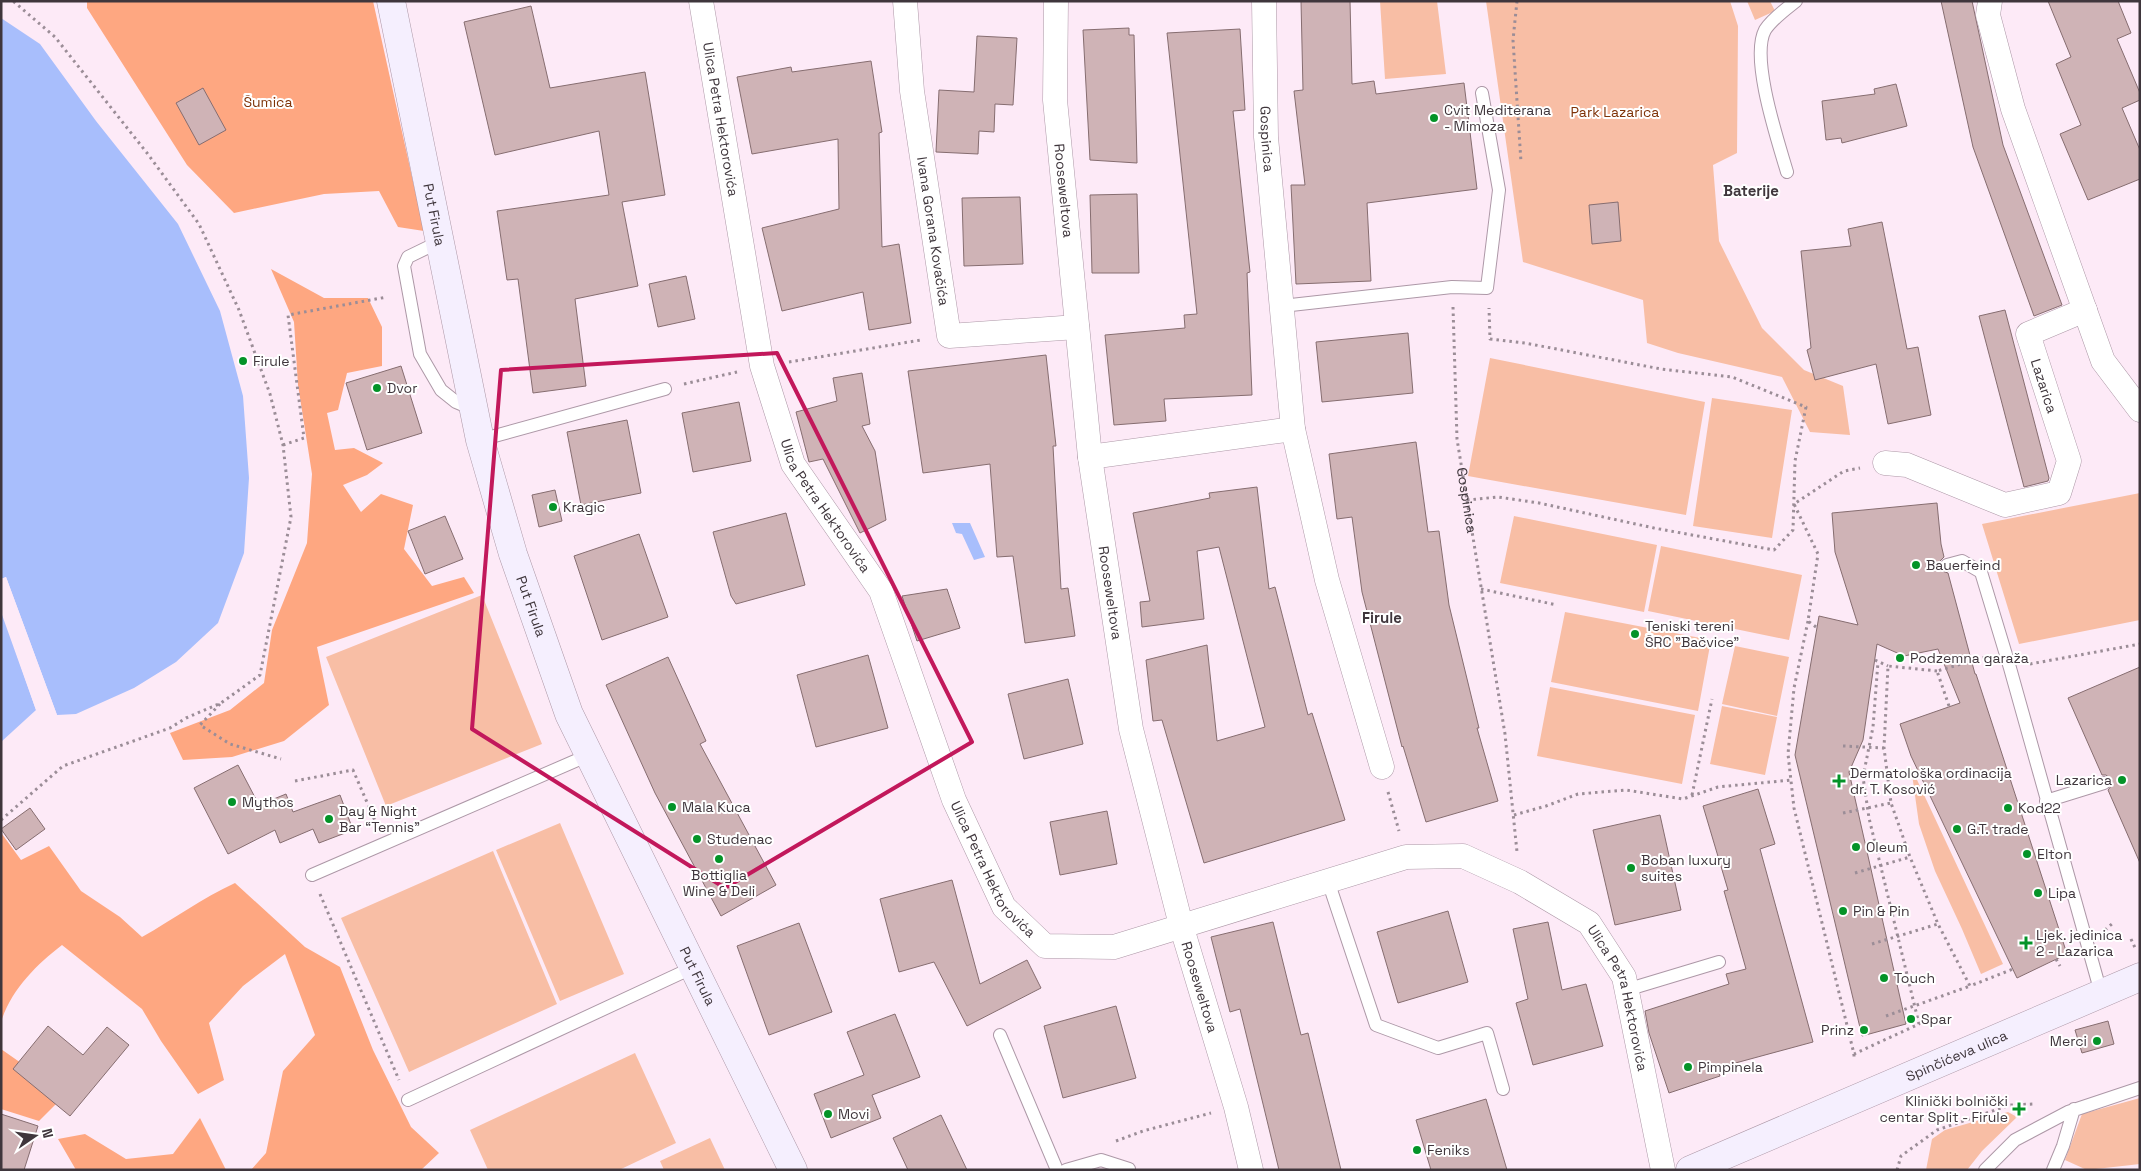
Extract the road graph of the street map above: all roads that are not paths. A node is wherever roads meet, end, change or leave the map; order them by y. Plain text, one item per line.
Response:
1 (391, 1) edge
2 (701, 1) edge
3 (905, 1) edge
4 (1056, 1) edge
5 (1264, 1) edge
6 (1796, 1) edge
7 (1990, 1) edge
8 (1482, 93) dead end
9 (1787, 172) dead end
10 (441, 241) junction
11 (1282, 306) junction
12 (2085, 310) junction
13 (1077, 327) junction
14 (665, 389) dead end
15 (474, 410) junction
16 (2140, 410) edge
17 (1293, 428) junction
18 (480, 440) junction
19 (1090, 457) junction
20 (1885, 463) road end
21 (1947, 565) dead end
22 (589, 755) junction
23 (1382, 767) road end
24 (2104, 783) dead end
25 (2046, 801) junction
26 (312, 875) road end
27 (1328, 881) junction
28 (1181, 925) junction
29 (1719, 962) dead end
30 (694, 967) junction
31 (2140, 977) edge
32 (1626, 990) junction
33 (2101, 993) junction
34 (1000, 1035) dead end
35 (2140, 1088) edge
36 (1503, 1089) dead end
37 (408, 1100) road end
38 (2071, 1110) junction
39 (1129, 1169) edge
40 (793, 1170) edge
41 (1057, 1170) edge
42 (1066, 1170) edge
43 (1251, 1170) edge
44 (1663, 1170) edge
45 (1690, 1170) edge
46 (1985, 1170) edge
47 (2053, 1170) edge

1 - 10 street, Put Firula
2 - 28 street, Ulica Petra Hektorovića
3 - 13 street, Ivana Gorana Kovačića
4 - 13 street, Rooseweltova
5 - 11 street, Gospinica
6 - 9 lane
7 - 12 street
8 - 11 lane
10 - 15 street, Put Firula
10 - 15 lane
11 - 17 street, Gospinica
12 - 16 street
12 - 20 street, Lazarica
13 - 19 street, Rooseweltova
14 - 18 lane
15 - 18 street, Put Firula
17 - 19 street
17 - 23 street, Gospinica
18 - 22 street, Put Firula
19 - 28 street, Rooseweltova
21 - 25 lane
22 - 26 lane
22 - 30 street, Put Firula
24 - 25 lane
25 - 33 lane
27 - 28 street, Ulica Petra Hektorovića
27 - 32 street, Ulica Petra Hektorovića
27 - 36 lane
28 - 43 street, Rooseweltova
29 - 32 lane
30 - 37 lane
30 - 40 street, Put Firula
31 - 33 street, Spinčićeva ulica
32 - 44 street, Ulica Petra Hektorovića
33 - 45 street, Spinčićeva ulica
34 - 41 lane
35 - 38 lane
38 - 46 lane
38 - 47 lane
39 - 42 lane

